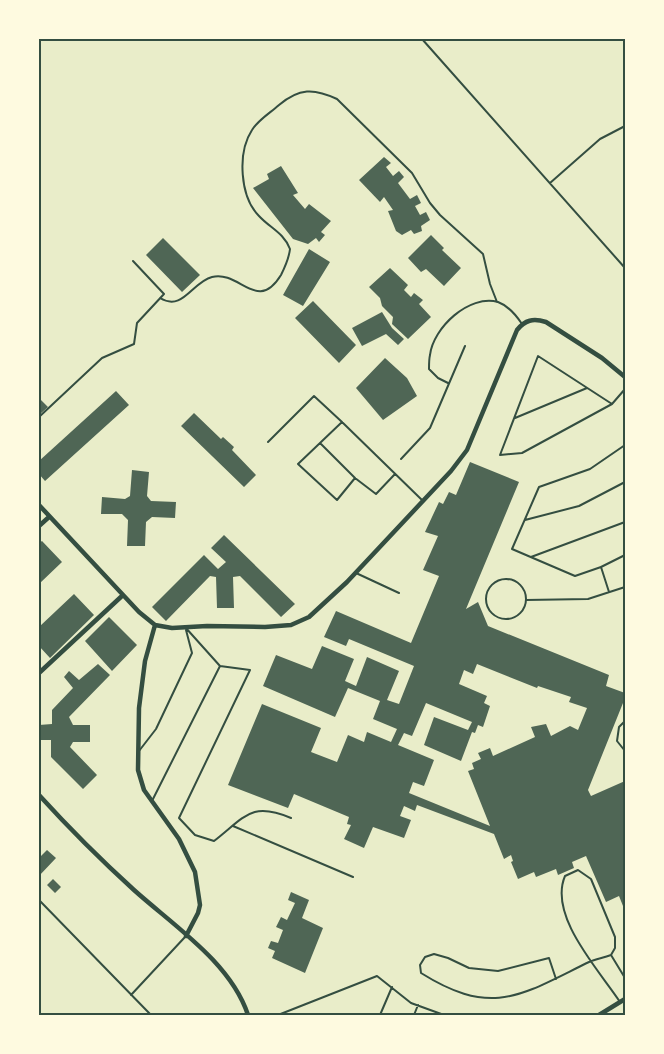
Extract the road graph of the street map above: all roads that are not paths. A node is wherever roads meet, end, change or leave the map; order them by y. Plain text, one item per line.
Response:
1 (422, 39) edge
2 (625, 126) edge
3 (549, 183) junction
4 (133, 261) dead end
5 (625, 268) edge
6 (160, 298) junction
7 (497, 302) junction
8 (522, 324) junction
9 (465, 346) dead end
10 (625, 377) edge
11 (448, 383) junction
12 (587, 388) junction
13 (625, 390) edge
14 (612, 404) junction
15 (39, 417) edge
16 (514, 419) junction
17 (342, 422) junction
18 (268, 442) dead end
19 (320, 443) junction
20 (625, 445) edge
21 (401, 459) dead end
22 (395, 474) junction
23 (355, 478) junction
24 (625, 482) edge
25 (423, 501) junction
26 (39, 505) edge
27 (50, 517) junction
28 (525, 520) junction
29 (625, 522) edge
30 (39, 526) edge
31 (625, 555) edge
32 (531, 557) junction
33 (601, 567) junction
34 (356, 573) junction
35 (625, 586) edge
36 (609, 592) junction
37 (399, 593) dead end
38 (123, 595) junction
39 (526, 600) junction
40 (155, 625) junction
41 (185, 627) junction
42 (220, 666) junction
43 (39, 673) edge
44 (625, 721) edge
45 (625, 751) edge
46 (138, 752) junction
47 (39, 795) edge
48 (152, 802) junction
49 (291, 818) dead end
50 (233, 826) junction
51 (353, 877) dead end
52 (39, 900) edge
53 (186, 936) junction
54 (610, 955) junction
55 (592, 961) junction
56 (625, 978) edge
57 (556, 979) junction
58 (392, 987) junction
59 (131, 995) junction
60 (623, 1000) edge
61 (418, 1005) junction
62 (612, 1007) junction
63 (151, 1015) edge
64 (248, 1015) edge
65 (278, 1015) edge
66 (380, 1015) edge
67 (414, 1015) edge
68 (444, 1015) edge
69 (599, 1015) edge
70 (614, 1015) edge

1 - 3 lane
2 - 3 lane
3 - 5 lane
4 - 6 lane
6 - 7 lane
6 - 15 lane
7 - 8 lane
7 - 11 lane
8 - 10 street
8 - 25 street
9 - 11 lane
11 - 21 lane
12 - 14 lane
12 - 16 lane
12 - 16 lane
13 - 14 lane
14 - 16 lane
17 - 18 lane
17 - 19 lane
17 - 22 lane
19 - 23 lane
19 - 23 lane
20 - 28 lane
22 - 23 lane
22 - 25 lane
24 - 28 lane
25 - 34 street
26 - 27 street
27 - 30 street
27 - 38 street
28 - 32 lane
29 - 32 lane
31 - 33 lane
32 - 33 lane
33 - 36 lane
34 - 37 lane
34 - 41 street
35 - 36 lane
36 - 39 lane
38 - 40 street
38 - 43 street
39 - 39 lane
40 - 41 street
40 - 46 street
41 - 42 lane
41 - 46 lane
42 - 48 lane
42 - 50 lane
44 - 45 lane
46 - 48 street
47 - 53 street
48 - 53 street
49 - 50 lane
50 - 51 lane
52 - 59 lane
53 - 59 lane
53 - 64 street
54 - 55 lane
54 - 55 lane
54 - 56 lane
55 - 57 lane
55 - 60 lane
57 - 57 lane
58 - 61 lane
58 - 65 lane
58 - 66 lane
59 - 63 lane
60 - 62 street
61 - 67 lane
61 - 68 lane
62 - 69 street
62 - 70 street

